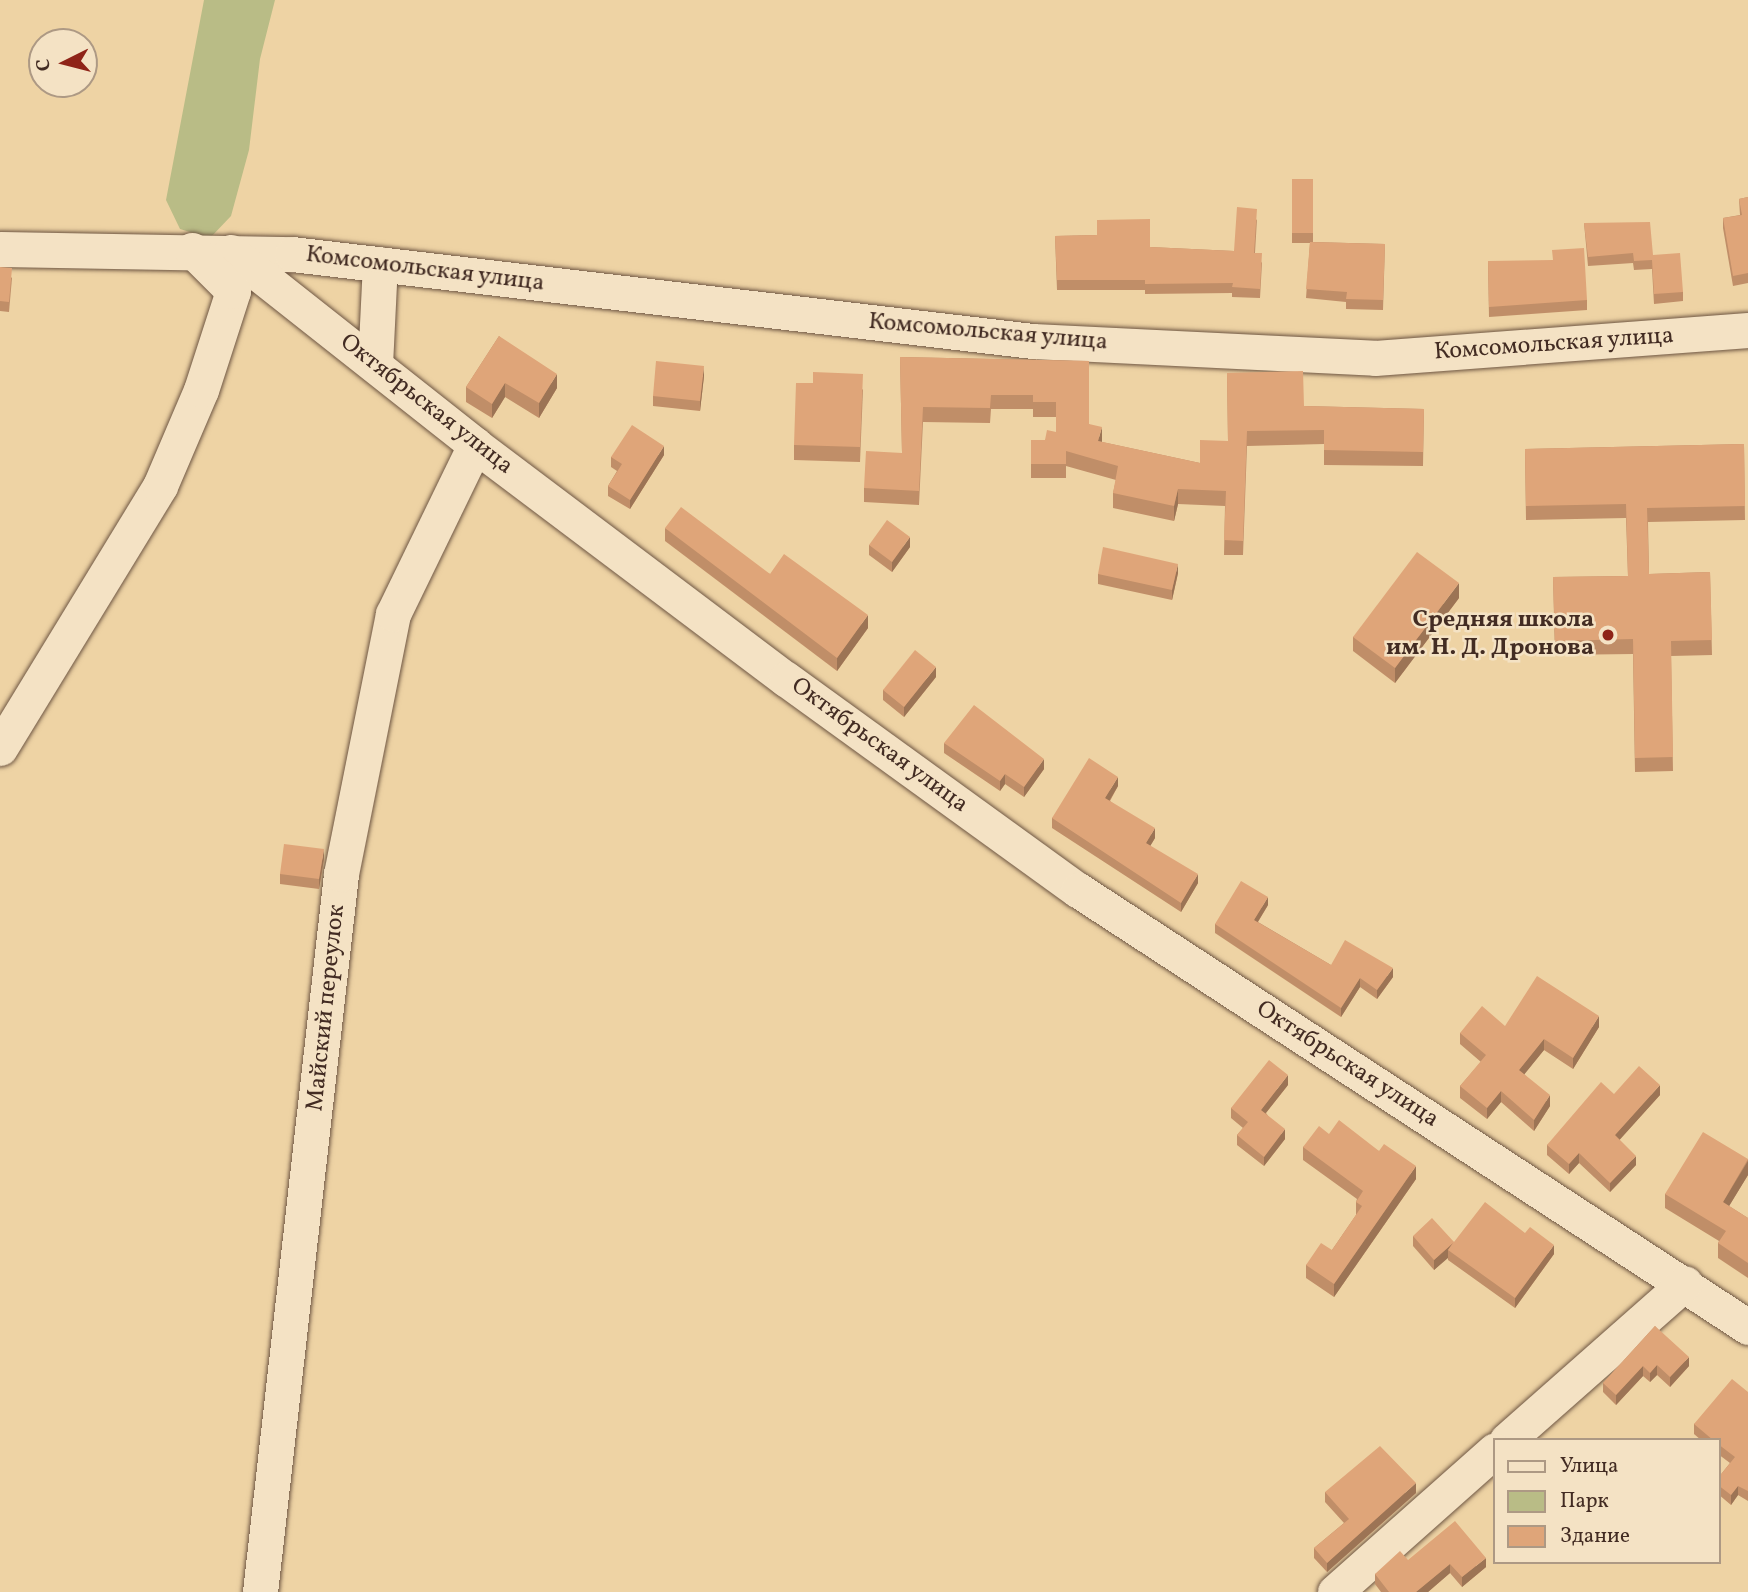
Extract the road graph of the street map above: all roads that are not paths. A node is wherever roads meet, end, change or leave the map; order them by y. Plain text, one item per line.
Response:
1 (0, 249) edge
2 (192, 250) junction
3 (231, 252) junction
4 (380, 264) junction
5 (267, 279) junction
6 (233, 291) junction
7 (1748, 330) edge
8 (375, 365) junction
9 (475, 444) junction
10 (0, 748) edge
11 (1685, 1283) junction
12 (1748, 1327) edge
13 (1509, 1438) edge
14 (1492, 1453) edge
15 (260, 1592) edge
16 (1335, 1592) edge

1 - 2 street
2 - 3 street
2 - 6 street
3 - 4 street, Комсомольская улица
3 - 5 street, Октябрьская улица
4 - 7 street, Комсомольская улица
4 - 8 street
5 - 6 street
5 - 8 street, Октябрьская улица
6 - 10 street
8 - 9 street, Октябрьская улица
9 - 11 street, Октябрьская улица
9 - 15 street, Майский переулок
11 - 12 street, Октябрьская улица
11 - 13 street
14 - 16 street

